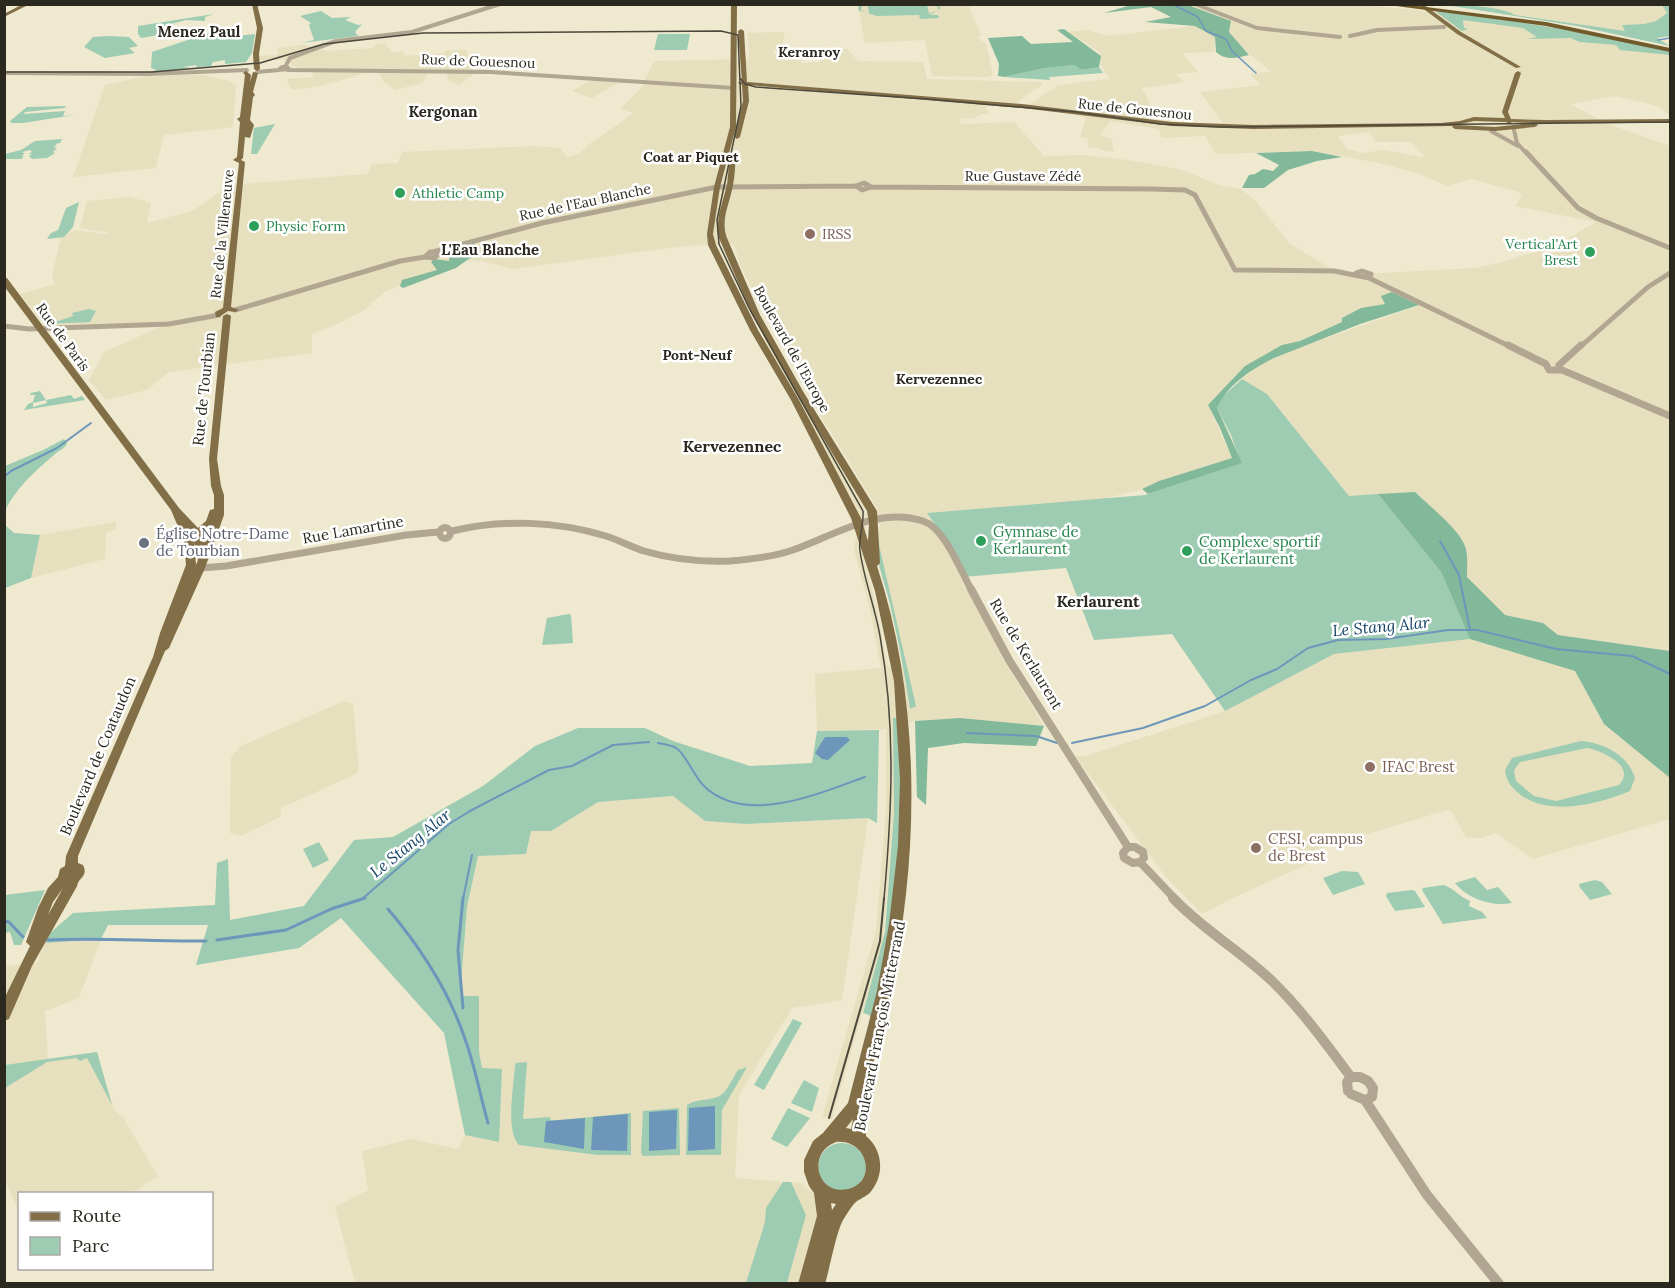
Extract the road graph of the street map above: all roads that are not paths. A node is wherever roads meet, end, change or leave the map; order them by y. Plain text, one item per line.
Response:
1 (28, 4) edge
2 (254, 4) edge
3 (500, 4) edge
4 (736, 4) edge
5 (1195, 4) edge
6 (1384, 4) edge
7 (1401, 4) edge
8 (1419, 4) edge
9 (1444, 4) edge
10 (4, 16) edge
11 (1548, 22) junction
12 (1448, 28) junction
13 (1671, 48) edge
14 (256, 54) junction
15 (287, 68) junction
16 (1513, 68) junction
17 (247, 71) junction
18 (257, 71) junction
19 (4, 72) edge
20 (734, 85) junction
21 (746, 86) junction
22 (247, 96) junction
23 (1494, 112) junction
24 (1474, 118) junction
25 (1485, 118) junction
26 (1507, 119) junction
27 (1671, 122) edge
28 (1491, 130) junction
29 (1514, 130) junction
30 (1524, 151) junction
31 (723, 186) junction
32 (1671, 248) edge
33 (1671, 273) edge
34 (4, 280) edge
35 (227, 313) junction
36 (4, 326) edge
37 (40, 328) junction
38 (1560, 367) junction
39 (1671, 416) edge
40 (216, 486) junction
41 (176, 510) junction
42 (875, 520) junction
43 (856, 525) junction
44 (452, 531) joint
45 (193, 534) junction
46 (198, 564) junction
47 (4, 1015) edge
48 (867, 1077) junction
49 (1351, 1077) junction
50 (1365, 1100) junction
51 (828, 1138) junction
52 (858, 1139) junction
53 (820, 1189) junction
54 (850, 1197) junction
55 (807, 1284) edge
56 (817, 1284) edge
57 (1499, 1284) edge

1 - 10 main road
2 - 14 main road
3 - 15 street
4 - 20 main road, Boulevard de l'Europe
4 - 21 main road, Boulevard de l'Europe
5 - 12 street
6 - 13 highway
7 - 11 highway
8 - 12 main road
9 - 11 highway
11 - 13 highway
12 - 16 main road
14 - 17 main road, Rue de la Villeneuve
14 - 18 main road, Rue de la Villeneuve
15 - 18 street, Rue de Gouesnou
15 - 20 street, Rue de Gouesnou
16 - 23 main road
16 - 26 main road
17 - 18 main road
17 - 19 street
17 - 22 main road, Rue de la Villeneuve
18 - 22 main road, Rue de la Villeneuve
20 - 21 main road, Rue de Gouesnou
20 - 31 main road, Boulevard de l'Europe
21 - 24 main road, Rue de Gouesnou
21 - 28 main road, Rue de Gouesnou
21 - 31 main road, Boulevard de l'Europe
22 - 35 main road, Rue de la Villeneuve
23 - 24 main road
23 - 25 main road
24 - 25 main road, Rue de Gouesnou
25 - 26 main road, Rue de Gouesnou
25 - 28 main road
26 - 27 main road, Rue de Gouesnou
26 - 29 main road
27 - 29 main road, Rue de Gouesnou
28 - 29 main road, Rue de Gouesnou
28 - 30 street
29 - 30 street
30 - 32 street
31 - 35 street, Rue de l'Eau Blanche
31 - 38 street, Rue Gustave Zédé
31 - 42 main road, Boulevard de l'Europe
31 - 43 main road, Boulevard de l'Europe
33 - 38 street
34 - 37 main road, Rue de Paris
35 - 37 street
35 - 40 main road, Rue de Tourbian
36 - 37 street
37 - 41 main road, Rue de Paris
38 - 39 street
40 - 45 main road
40 - 46 main road, Rue de Tourbian
41 - 45 main road
41 - 45 main road
42 - 43 street, Rue de Kerlaurent
42 - 48 main road, Boulevard François Mitterrand
42 - 49 street, Rue de Kerlaurent
43 - 44 street, Rue de Kerlaurent
43 - 48 main road, Boulevard François Mitterrand
44 - 46 street, Rue Lamartine
45 - 46 main road
46 - 47 main road, Boulevard de Coataudon
48 - 51 main road, Boulevard François Mitterrand
48 - 52 main road, Boulevard François Mitterrand
49 - 50 street
49 - 50 street
50 - 57 street
51 - 52 main road
51 - 53 main road
52 - 54 main road
53 - 54 main road
53 - 55 main road
54 - 56 main road

